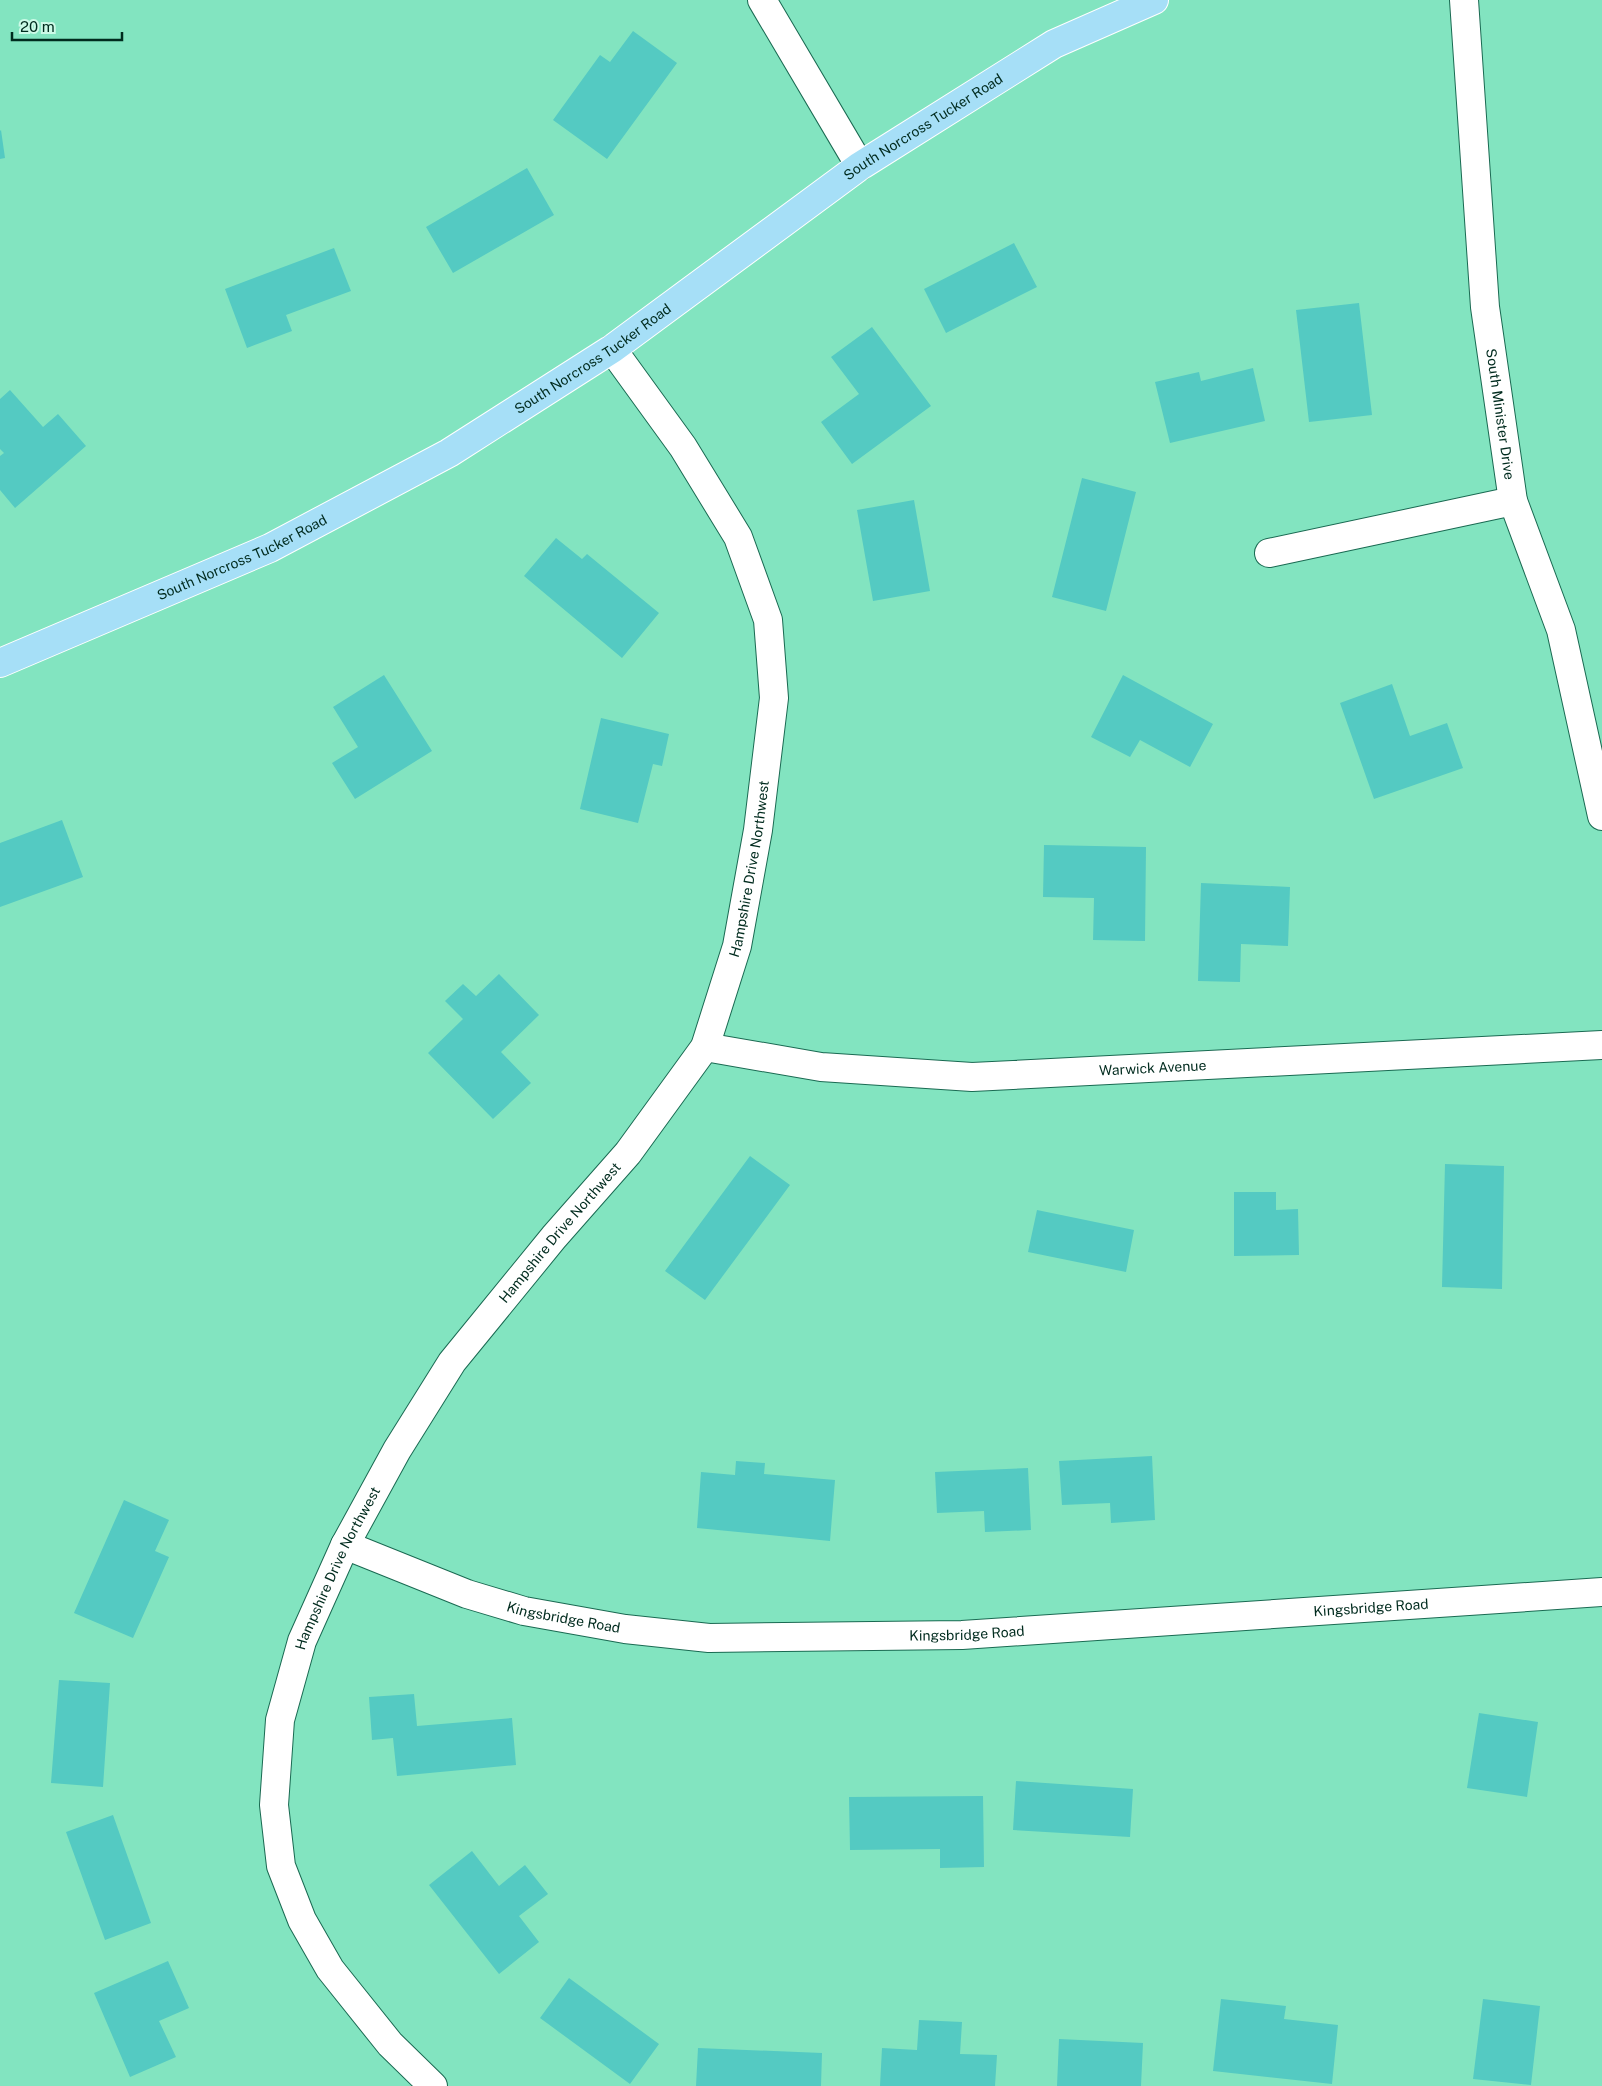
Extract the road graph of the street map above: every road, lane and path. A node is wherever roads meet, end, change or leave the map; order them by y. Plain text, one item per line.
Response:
1 (762, 0) edge
2 (1154, 0) edge
3 (1464, 0) edge
4 (860, 166) junction
5 (612, 349) junction
6 (1514, 500) junction
7 (1269, 553) dead end
8 (0, 663) edge
9 (1602, 816) edge
10 (1602, 1045) edge
11 (705, 1047) junction
12 (345, 1545) junction
13 (1602, 1592) edge
14 (432, 2086) edge

1 - 4 street
2 - 4 main road, South Norcross Tucker Road
3 - 6 street, South Minister Drive
4 - 5 main road, South Norcross Tucker Road
5 - 8 main road, South Norcross Tucker Road
5 - 11 street, Hampshire Drive Northwest
6 - 7 street
6 - 9 street, South Minister Drive
10 - 11 street, Warwick Avenue
11 - 12 street, Hampshire Drive Northwest
12 - 13 street, Kingsbridge Road
12 - 14 street, Hampshire Drive Northwest

